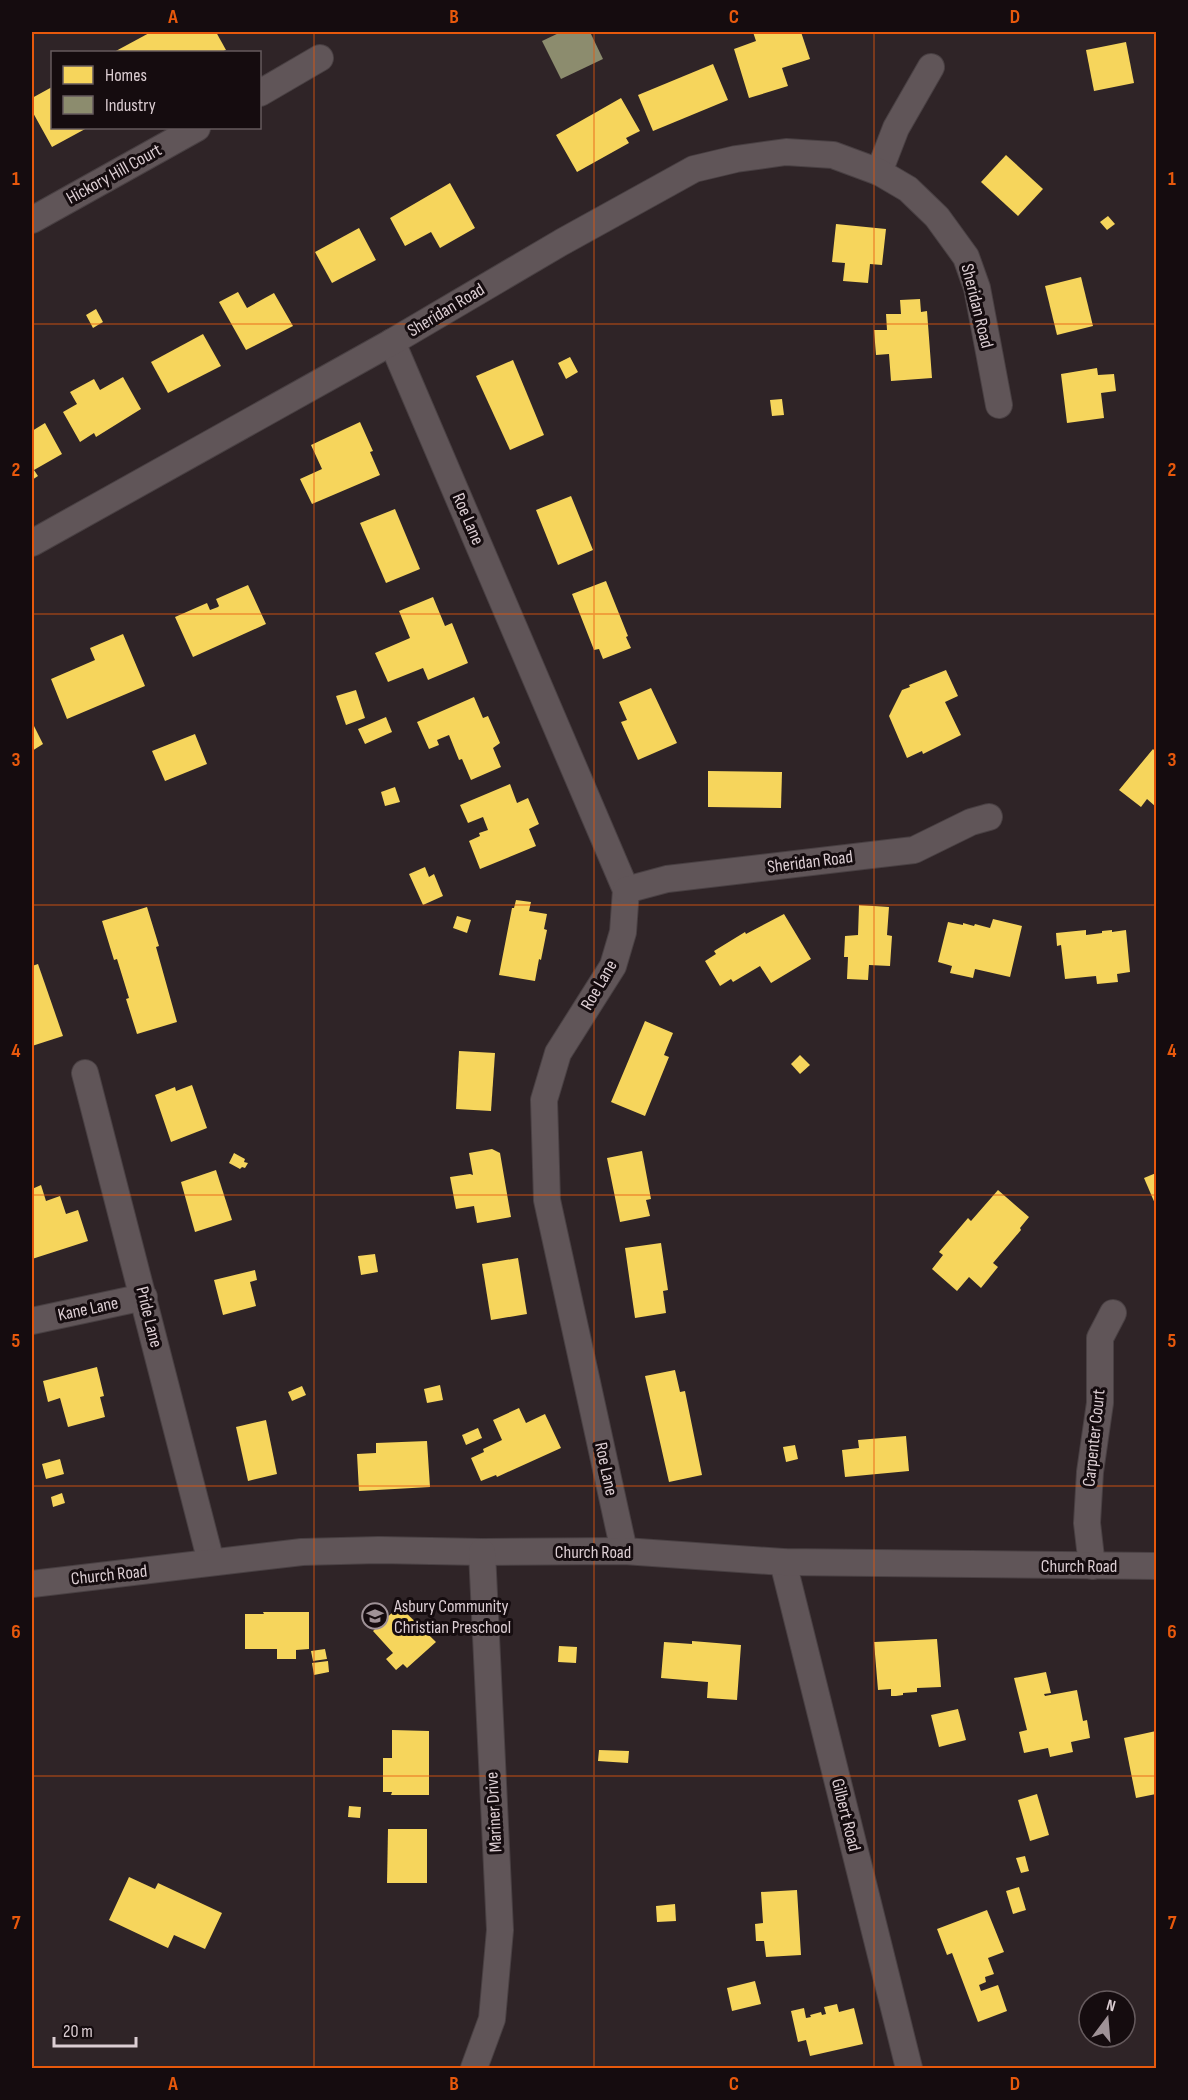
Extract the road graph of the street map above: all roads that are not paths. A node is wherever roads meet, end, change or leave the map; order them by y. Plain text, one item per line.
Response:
1 (320, 58) dead end
2 (931, 67) dead end
3 (261, 92) edge
4 (195, 129) edge
5 (879, 172) junction
6 (32, 220) edge
7 (392, 342) junction
8 (999, 405) dead end
9 (32, 543) edge
10 (989, 818) dead end
11 (626, 890) junction
12 (86, 1073) dead end
13 (144, 1297) junction
14 (1113, 1313) dead end
15 (32, 1321) edge
16 (624, 1551) junction
17 (482, 1552) junction
18 (212, 1562) junction
19 (783, 1562) junction
20 (1092, 1566) junction
21 (1156, 1566) edge
22 (32, 1584) edge
23 (474, 2068) edge
24 (909, 2068) edge

1 - 3 street
2 - 5 street
4 - 6 street, Hickory Hill Court
5 - 7 street, Sheridan Road
5 - 8 street, Sheridan Road
7 - 9 street, Sheridan Road
7 - 11 street, Roe Lane
10 - 11 street, Sheridan Road
11 - 16 street, Roe Lane
12 - 13 street, Pride Lane
13 - 15 street, Kane Lane
13 - 18 street, Pride Lane
14 - 20 street, Carpenter Court
16 - 17 street, Church Road
16 - 19 street, Church Road
17 - 18 street, Church Road
17 - 23 street, Mariner Drive
18 - 22 street, Church Road
19 - 20 street, Church Road
19 - 24 street, Gilbert Road
20 - 21 street, Church Road

